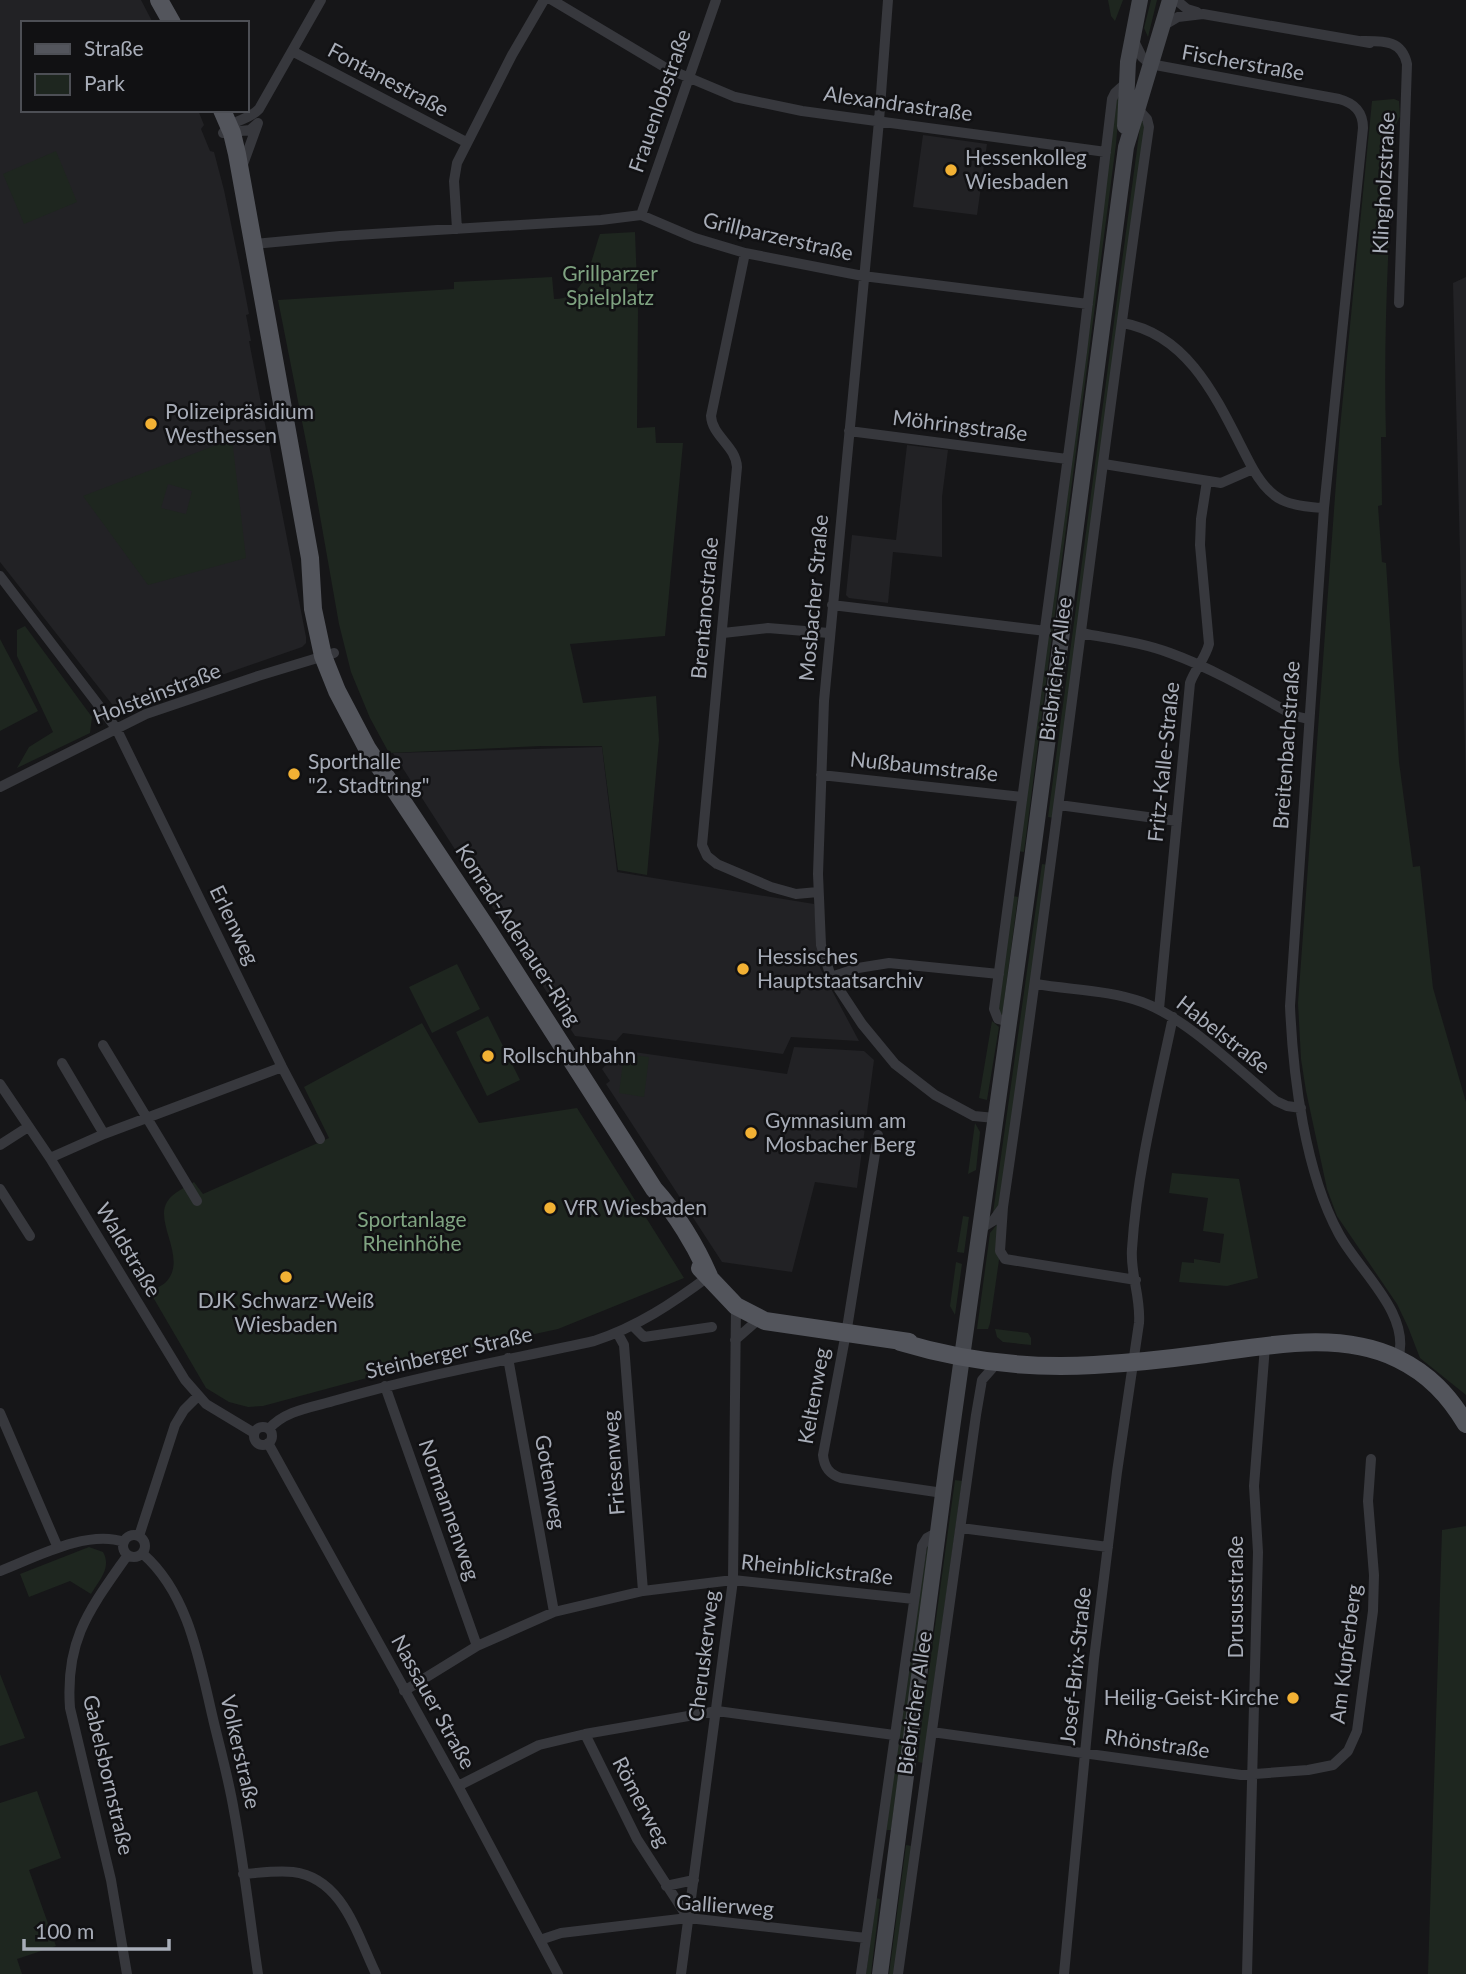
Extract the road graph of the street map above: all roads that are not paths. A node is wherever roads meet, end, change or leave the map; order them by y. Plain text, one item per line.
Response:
1 (159, 0) edge
2 (321, 0) edge
3 (544, 0) edge
4 (552, 0) edge
5 (716, 0) edge
6 (888, 0) edge
7 (1140, 0) edge
8 (1170, 0) edge
9 (1176, 0) edge
10 (1203, 14) junction
11 (171, 21) edge
12 (1161, 27) junction
13 (1132, 36) junction
14 (292, 51) junction
15 (1150, 64) junction
16 (689, 78) junction
17 (1127, 82) junction
18 (265, 100) junction
19 (1137, 108) junction
20 (1359, 110) joint
21 (879, 121) junction
22 (258, 123) junction
23 (226, 125) edge
24 (466, 142) junction
25 (1126, 147) junction
26 (1107, 152) junction
27 (241, 180) junction
28 (641, 215) junction
29 (457, 229) junction
30 (253, 244) junction
31 (745, 253) junction
32 (863, 275) junction
33 (1088, 303) junction
34 (1399, 303) dead end
35 (1123, 323) junction
36 (849, 431) junction
37 (1067, 458) junction
38 (1104, 464) junction
39 (1253, 469) junction
40 (1208, 481) junction
41 (1324, 508) junction
42 (0, 576) edge
43 (832, 605) junction
44 (1045, 631) junction
45 (723, 633) junction
46 (830, 633) junction
47 (1081, 633) junction
48 (329, 655) junction
49 (1198, 665) junction
50 (1308, 719) junction
51 (116, 727) junction
52 (821, 775) junction
53 (0, 787) edge
54 (1022, 797) junction
55 (1059, 805) junction
56 (1177, 821) junction
57 (818, 892) junction
58 (999, 974) junction
59 (831, 977) junction
60 (1036, 984) junction
61 (1159, 1009) junction
62 (1173, 1017) junction
63 (1010, 1022) junction
64 (103, 1045) dead end
65 (62, 1063) dead end
66 (282, 1067) junction
67 (0, 1084) edge
68 (1301, 1108) junction
69 (148, 1117) junction
70 (995, 1118) junction
71 (28, 1126) junction
72 (104, 1134) junction
73 (878, 1135) dead end
74 (320, 1139) dead end
75 (0, 1145) edge
76 (50, 1158) junction
77 (0, 1189) edge
78 (197, 1201) dead end
79 (1003, 1208) junction
80 (980, 1229) junction
81 (30, 1236) dead end
82 (709, 1276) junction
83 (1136, 1280) junction
84 (736, 1306) junction
85 (759, 1320) junction
86 (633, 1326) junction
87 (712, 1326) dead end
88 (618, 1334) junction
89 (845, 1334) junction
90 (735, 1340) junction
91 (1265, 1346) junction
92 (963, 1353) junction
93 (508, 1359) junction
94 (1398, 1359) junction
95 (997, 1363) junction
96 (1126, 1363) junction
97 (385, 1386) junction
98 (198, 1396) junction
99 (954, 1411) junction
100 (0, 1413) edge
101 (1466, 1424) edge
102 (272, 1425) junction
103 (245, 1429) junction
104 (972, 1438) junction
105 (270, 1447) junction
106 (1371, 1459) dead end
107 (943, 1493) junction
108 (961, 1528) junction
109 (940, 1531) junction
110 (139, 1536) junction
111 (124, 1542) junction
112 (1108, 1547) junction
113 (58, 1548) junction
114 (143, 1554) junction
115 (127, 1556) junction
116 (0, 1572) edge
117 (733, 1580) junction
118 (643, 1591) junction
119 (914, 1599) junction
120 (554, 1612) junction
121 (477, 1646) junction
122 (404, 1691) junction
123 (717, 1711) junction
124 (932, 1732) junction
125 (585, 1734) junction
126 (894, 1735) junction
127 (1086, 1754) junction
128 (1252, 1775) junction
129 (458, 1786) junction
130 (243, 1874) junction
131 (694, 1880) junction
132 (666, 1886) junction
133 (688, 1918) junction
134 (866, 1938) junction
135 (540, 1940) junction
136 (127, 1974) edge
137 (258, 1974) edge
138 (376, 1974) edge
139 (558, 1974) edge
140 (681, 1974) edge
141 (861, 1974) edge
142 (880, 1974) edge
143 (898, 1974) edge
144 (1064, 1974) edge
145 (1247, 1974) edge

1 - 11 main road
2 - 14 street
3 - 24 street
4 - 16 street, Alexandrastraße
5 - 16 street, Frauenlobstraße
6 - 21 street, Mosbacher Straße
7 - 13 main road, Biebricher Allee
8 - 12 main road, Biebricher Allee
9 - 10 street, Klingholzstraße
10 - 12 street, Klingholzstraße
10 - 34 street, Klingholzstraße
12 - 15 main road, Biebricher Allee
13 - 15 street, Fischerstraße
13 - 17 main road, Biebricher Allee
14 - 18 street
14 - 24 street, Fontanestraße
15 - 19 main road, Biebricher Allee
15 - 20 street, Fischerstraße
16 - 21 street, Alexandrastraße
16 - 28 street, Frauenlobstraße
17 - 25 main road, Biebricher Allee
17 - 26 street, Biebricher Allee
18 - 22 street
18 - 23 street
19 - 25 main road, Biebricher Allee
19 - 35 street, Biebricher Allee
20 - 41 street, Breitenbachstraße
21 - 26 street, Alexandrastraße
21 - 32 street, Mosbacher Straße
22 - 23 street
22 - 27 street
23 - 27 main road, Konrad-Adenauer-Ring
24 - 29 street
25 - 63 main road, Biebricher Allee
26 - 33 street, Biebricher Allee
27 - 30 main road, Konrad-Adenauer-Ring
28 - 29 street
28 - 31 street, Grillparzerstraße
29 - 30 street
30 - 48 main road, Konrad-Adenauer-Ring
31 - 32 street, Grillparzerstraße
31 - 45 street, Brentanostraße
32 - 33 street, Grillparzerstraße
32 - 36 street, Mosbacher Straße
33 - 37 street, Biebricher Allee
35 - 38 street, Biebricher Allee
35 - 39 street
36 - 37 street, Möhringstraße
36 - 43 street, Mosbacher Straße
37 - 44 street, Biebricher Allee
38 - 40 street
38 - 47 street, Biebricher Allee
39 - 40 street
39 - 41 street
40 - 49 street, Fritz-Kalle-Straße
41 - 50 street, Breitenbachstraße
42 - 51 street, Erlenweg
43 - 44 street
43 - 46 street, Mosbacher Straße
44 - 54 street, Biebricher Allee
45 - 46 street
45 - 57 street, Brentanostraße
46 - 52 street, Mosbacher Straße
47 - 49 street
47 - 55 street, Biebricher Allee
48 - 51 street, Holsteinstraße
48 - 82 main road, Konrad-Adenauer-Ring
49 - 50 street
49 - 56 street, Fritz-Kalle-Straße
50 - 68 street, Breitenbachstraße
51 - 53 street, Holsteinstraße
51 - 66 street, Erlenweg
52 - 54 street, Nußbaumstraße
52 - 57 street, Mosbacher Straße
54 - 58 street, Biebricher Allee
55 - 56 street
55 - 60 street, Biebricher Allee
56 - 61 street, Fritz-Kalle-Straße
57 - 59 street, Mosbacher Straße
58 - 59 street
58 - 63 street, Biebricher Allee
59 - 70 street, Mosbacher Straße
60 - 61 street, Habelstraße
60 - 79 street, Biebricher Allee
61 - 62 street, Habelstraße
62 - 68 street, Habelstraße
62 - 83 street
63 - 70 main road, Biebricher Allee
64 - 69 street
65 - 72 street
66 - 69 street
66 - 74 street, Erlenweg
67 - 71 street, Waldstraße
68 - 94 street, Breitenbachstraße
69 - 72 street
69 - 78 street
70 - 80 main road, Biebricher Allee
71 - 75 street
71 - 76 street, Waldstraße
72 - 76 street
73 - 89 street, Keltenweg
76 - 98 street, Waldstraße
77 - 81 street
79 - 80 street
79 - 83 street, Biebricher Allee
80 - 92 main road, Biebricher Allee
82 - 84 main road, Konrad-Adenauer-Ring
82 - 86 street, Steinberger Straße
83 - 96 street
84 - 85 main road, Konrad-Adenauer-Ring
84 - 90 street, Cheruskerweg
85 - 89 main road, Konrad-Adenauer-Ring
85 - 90 street
86 - 87 street
86 - 88 street, Steinberger Straße
88 - 93 street, Steinberger Straße
88 - 118 street, Friesenweg
89 - 92 main road, Konrad-Adenauer-Ring
89 - 107 street, Keltenweg
90 - 117 street, Cheruskerweg
91 - 94 main road
91 - 96 main road
91 - 128 street, Drususstraße
92 - 95 main road
92 - 96 main road
92 - 99 main road, Biebricher Allee
93 - 97 street, Steinberger Straße
93 - 120 street, Gotenweg
94 - 101 main road
95 - 96 main road
95 - 104 street, Biebricher Allee
96 - 112 street, Josef-Brix-Straße
97 - 102 street, Steinberger Straße
97 - 121 street, Normannenweg
98 - 103 street, Waldstraße
98 - 110 street
99 - 104 street
99 - 107 main road, Biebricher Allee
100 - 113 street
102 - 103 street, Steinberger Straße
102 - 105 street
103 - 105 street, Waldstraße
104 - 108 street, Biebricher Allee
105 - 122 street, Nassauer Straße
106 - 128 street, Am Kupferberg
107 - 109 main road, Biebricher Allee
108 - 112 street
108 - 124 street, Biebricher Allee
109 - 119 street, Biebricher Allee
109 - 142 main road, Biebricher Allee
110 - 111 street
110 - 114 street, Volkerstraße
111 - 113 street
111 - 115 street
112 - 127 street, Josef-Brix-Straße
113 - 116 street
114 - 115 street
114 - 130 street, Volkerstraße
115 - 136 street, Gabelsbornstraße
117 - 118 street, Rheinblickstraße
117 - 119 street, Rheinblickstraße
117 - 123 street, Cheruskerweg
118 - 120 street, Rheinblickstraße
119 - 126 street, Biebricher Allee
120 - 121 street, Rheinblickstraße
121 - 122 street, Rheinblickstraße
122 - 129 street, Nassauer Straße
123 - 125 street
123 - 126 street
123 - 131 street, Cheruskerweg
124 - 127 street, Rhönstraße
124 - 143 street, Biebricher Allee
125 - 129 street
125 - 132 street, Römerweg
126 - 134 street, Biebricher Allee
127 - 128 street, Rhönstraße
127 - 144 street, Josef-Brix-Straße
128 - 145 street, Drususstraße
129 - 135 street, Nassauer Straße
130 - 137 street, Volkerstraße
130 - 138 street
131 - 132 street
131 - 133 street, Cheruskerweg
132 - 133 street, Römerweg
133 - 134 street, Gallierweg
133 - 135 street, Gallierweg
133 - 140 street, Cheruskerweg
134 - 141 street, Biebricher Allee
135 - 139 street, Nassauer Straße

